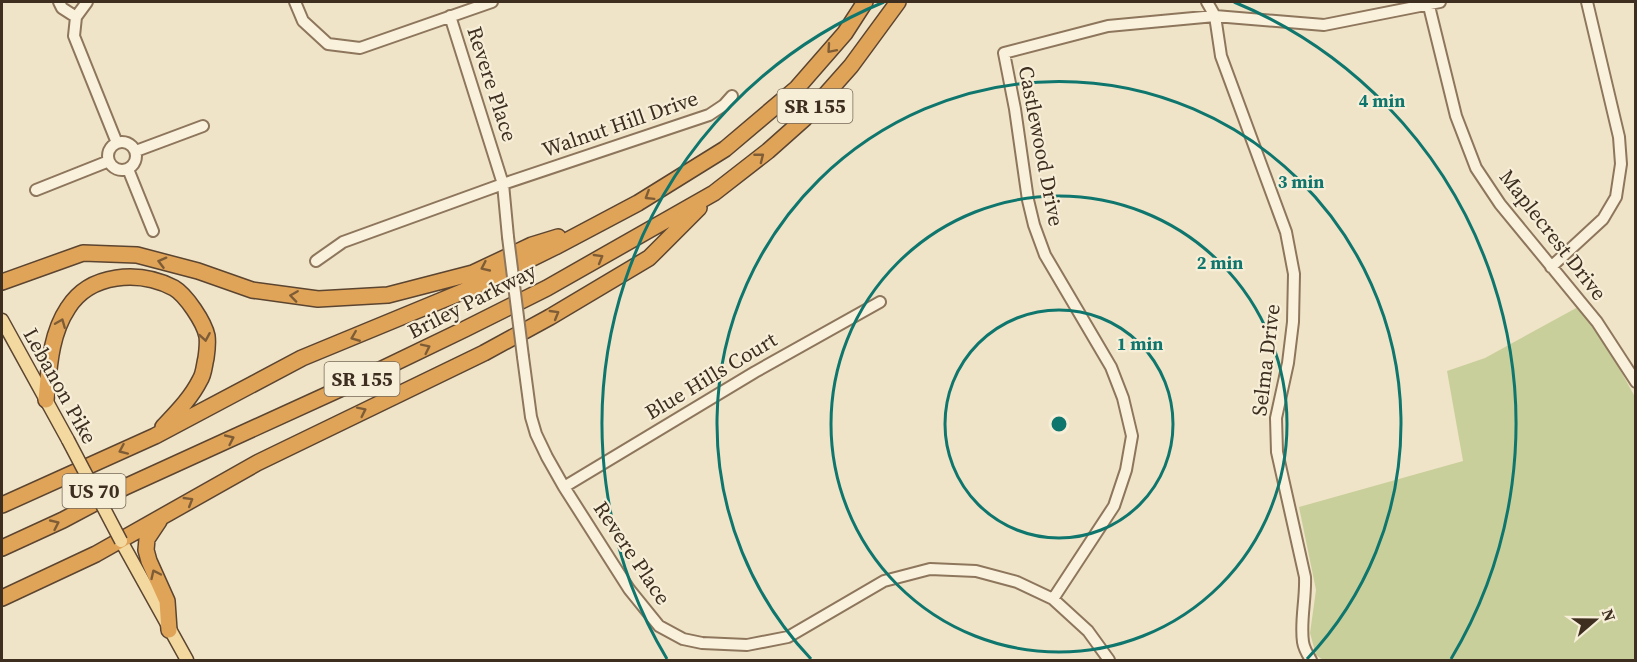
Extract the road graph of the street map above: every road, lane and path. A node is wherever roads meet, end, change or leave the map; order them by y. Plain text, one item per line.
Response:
1 (59, 2) edge
2 (87, 2) edge
3 (295, 2) edge
4 (492, 2) edge
5 (865, 2) edge
6 (898, 2) edge
7 (1207, 2) edge
8 (1432, 2) edge
9 (1587, 2) edge
10 (450, 16) junction
11 (1215, 16) junction
12 (76, 17) junction
13 (732, 96) dead end
14 (203, 126) dead end
15 (117, 143) junction
16 (136, 151) junction
17 (109, 161) junction
18 (128, 169) junction
19 (503, 184) junction
20 (36, 190) dead end
21 (714, 193) junction
22 (598, 224) junction
23 (153, 231) dead end
24 (316, 261) dead end
25 (1551, 267) junction
26 (2, 282) edge
27 (880, 302) dead end
28 (2, 320) edge
29 (1635, 382) edge
30 (46, 400) junction
31 (154, 436) junction
32 (564, 487) junction
33 (2, 505) edge
34 (163, 517) junction
35 (121, 541) junction
36 (2, 548) edge
37 (2, 598) edge
38 (1053, 599) junction
39 (169, 630) junction
40 (187, 660) edge
41 (1109, 660) edge
42 (1311, 660) edge

1 - 12 street
2 - 12 street
3 - 10 street
4 - 10 street
5 -> 22 highway, Briley Parkway / SR 155
21 -> 6 highway, Briley Parkway / SR 155
7 - 11 street, Selma Drive
8 - 11 street
8 - 25 street, Maplecrest Drive
9 - 25 street
10 - 19 street, Revere Place
11 - 38 street, Castlewood Drive
11 - 42 street, Selma Drive
12 - 15 street
13 - 19 street, Walnut Hill Drive
14 - 16 street
15 - 16 street
15 - 17 street
16 - 18 street
17 - 18 street
17 - 20 street
18 - 23 street
19 - 24 street, Walnut Hill Drive
19 - 32 street, Revere Place, bridge
34 -> 21 highway
36 -> 21 highway, Briley Parkway / SR 155
22 -> 26 highway
22 -> 31 highway, Briley Parkway / SR 155
25 - 29 street, Maplecrest Drive
27 - 32 street, Blue Hills Court
28 - 30 main road, Lebanon Pike / US 70
30 -> 31 highway
30 - 35 main road, Lebanon Pike / US 70, bridge
31 -> 33 highway, Briley Parkway / SR 155
32 - 38 street, Revere Place
34 - 35 highway
39 -> 34 highway
35 - 37 highway
35 - 39 main road, Lebanon Pike / US 70
38 - 41 street, Revere Place
39 - 40 main road, Lebanon Pike / US 70

